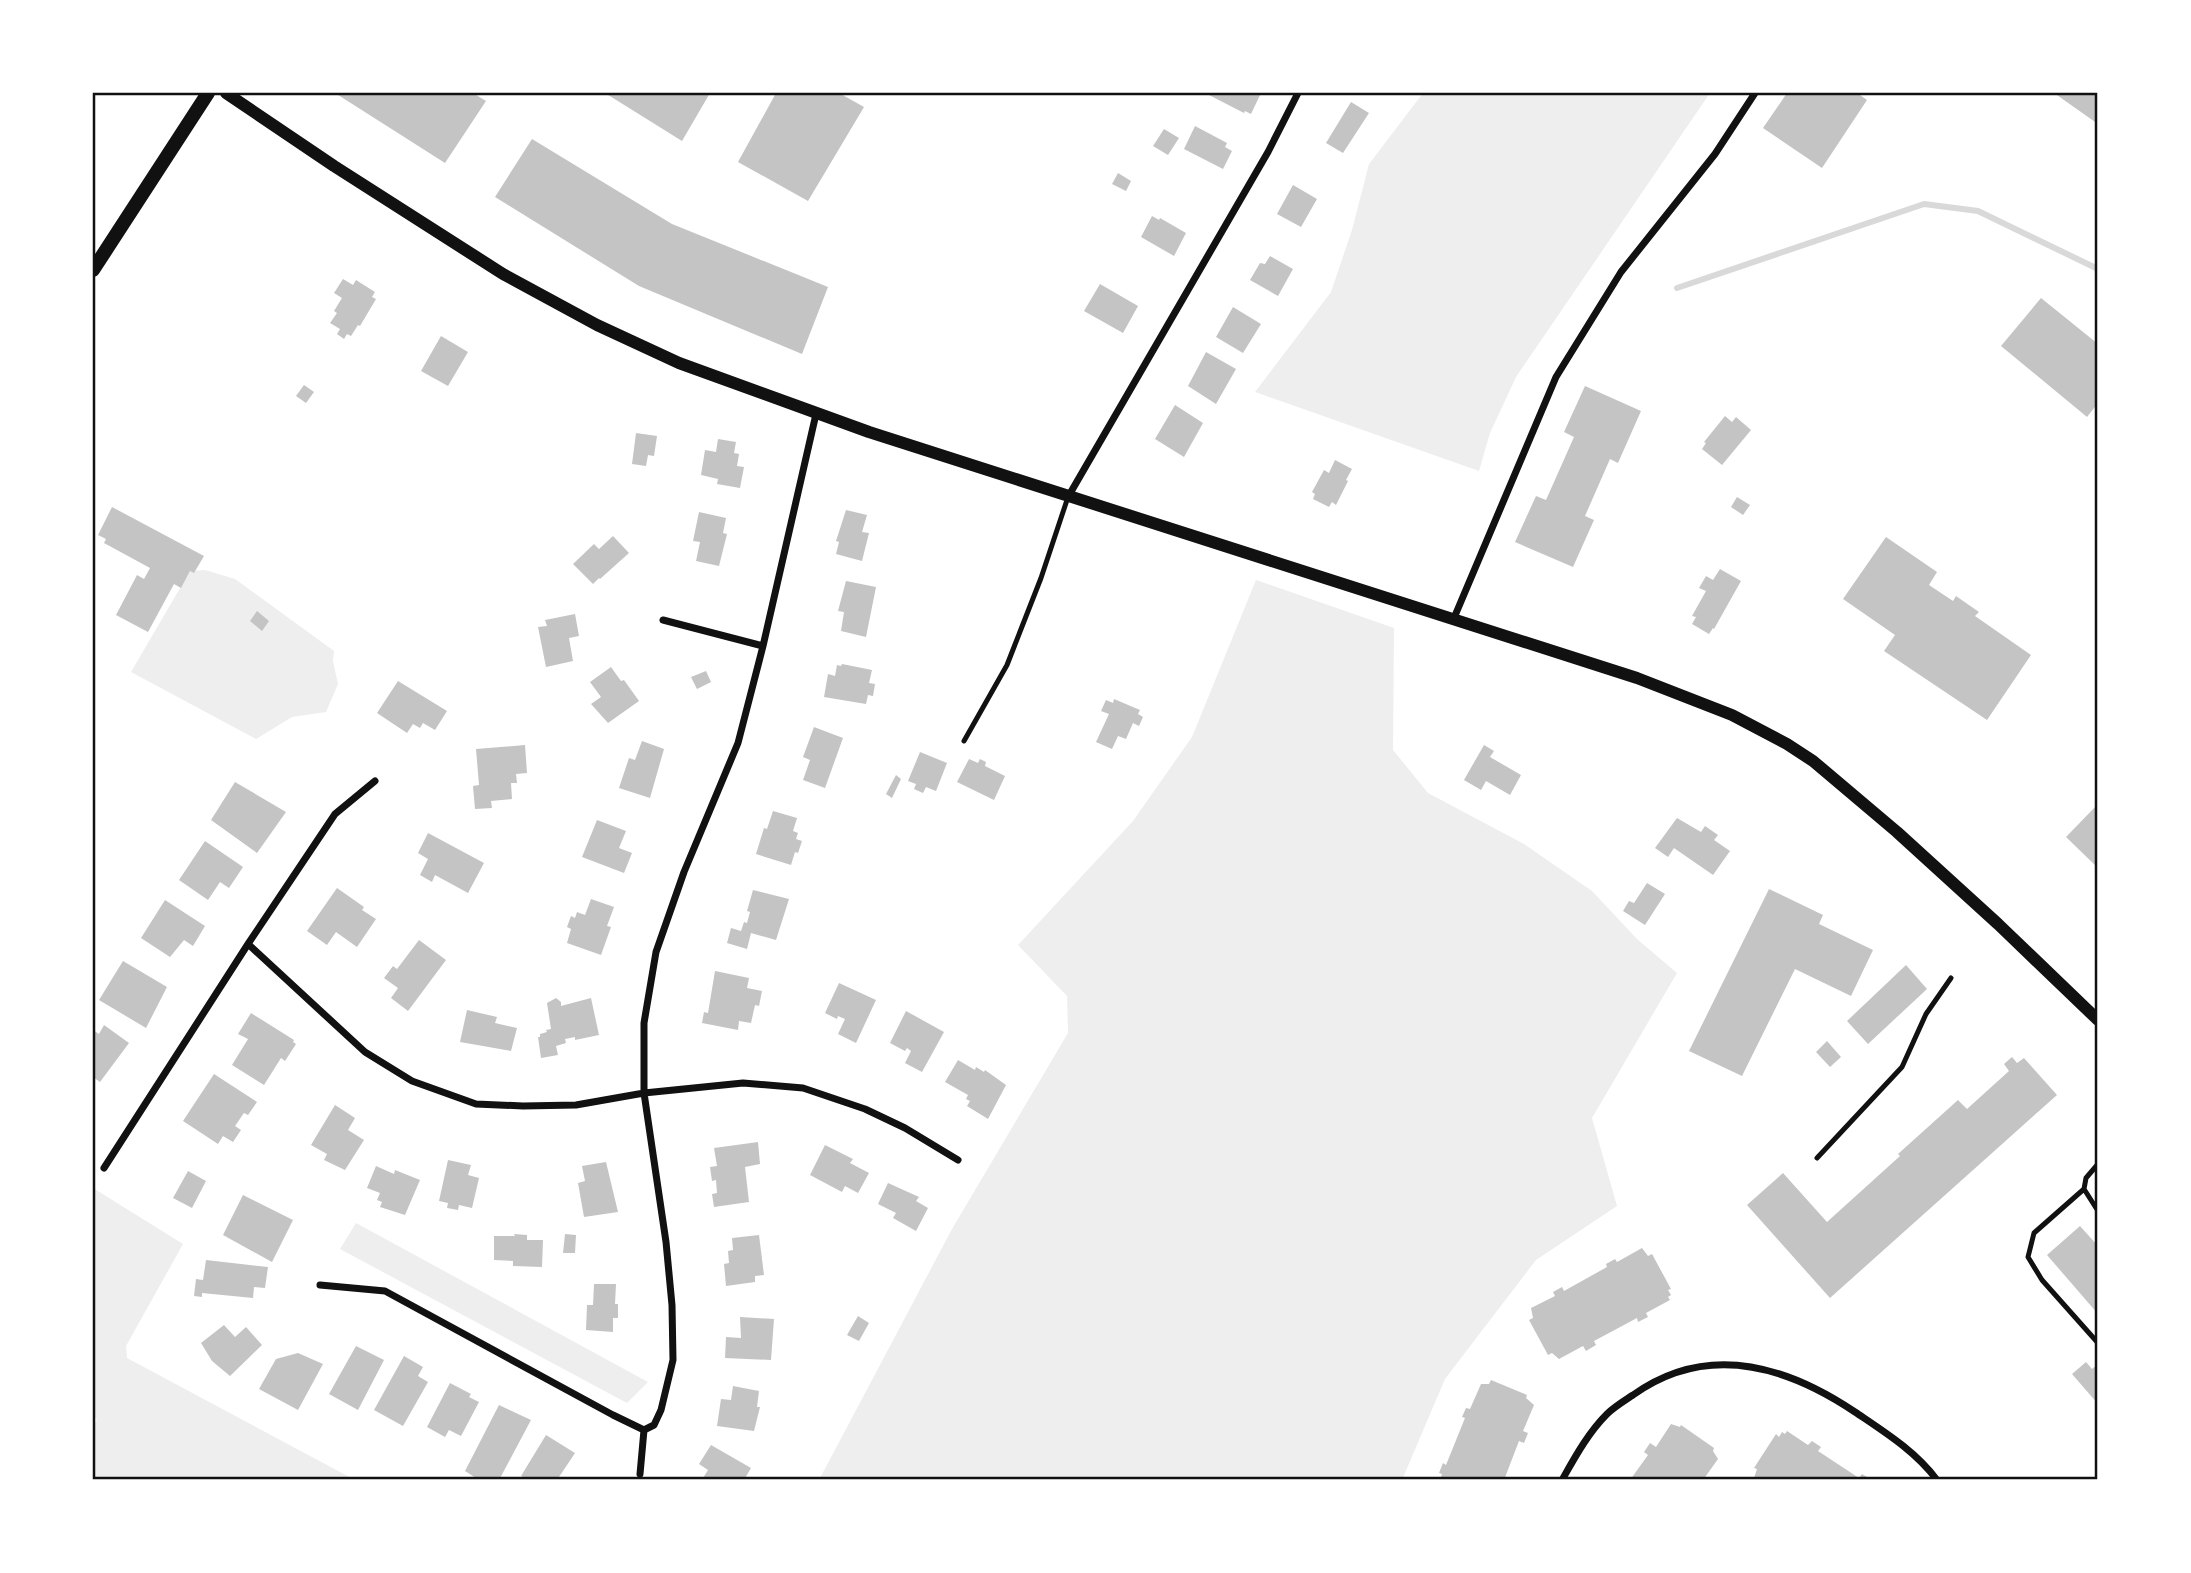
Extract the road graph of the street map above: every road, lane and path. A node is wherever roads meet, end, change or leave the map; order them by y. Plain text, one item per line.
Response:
1 (208, 93) edge
2 (226, 93) edge
3 (1298, 93) edge
4 (1755, 93) edge
5 (93, 270) edge
6 (816, 414) junction
7 (1068, 497) junction
8 (1454, 618) junction
9 (663, 620) dead end
10 (763, 646) junction
11 (964, 741) dead end
12 (375, 781) dead end
13 (248, 944) junction
14 (1951, 978) dead end
15 (2098, 1020) edge
16 (644, 1093) junction
17 (1817, 1158) dead end
18 (958, 1160) dead end
19 (2098, 1164) edge
20 (104, 1168) dead end
21 (2084, 1189) junction
22 (2098, 1211) edge
23 (320, 1285) dead end
24 (2098, 1343) edge
25 (644, 1430) junction
26 (640, 1474) dead end
27 (1562, 1480) edge
28 (1937, 1480) edge

1 - 5 main road
2 - 6 street
3 - 7 street
4 - 8 street
6 - 7 street
6 - 10 street
7 - 8 street
7 - 11 lane
8 - 15 street
9 - 10 street
10 - 16 street
12 - 13 street
13 - 16 street
13 - 20 street
14 - 17 lane
16 - 18 street
16 - 25 street
19 - 21 lane
21 - 22 lane
21 - 24 lane
23 - 25 street
25 - 26 street
27 - 28 street

